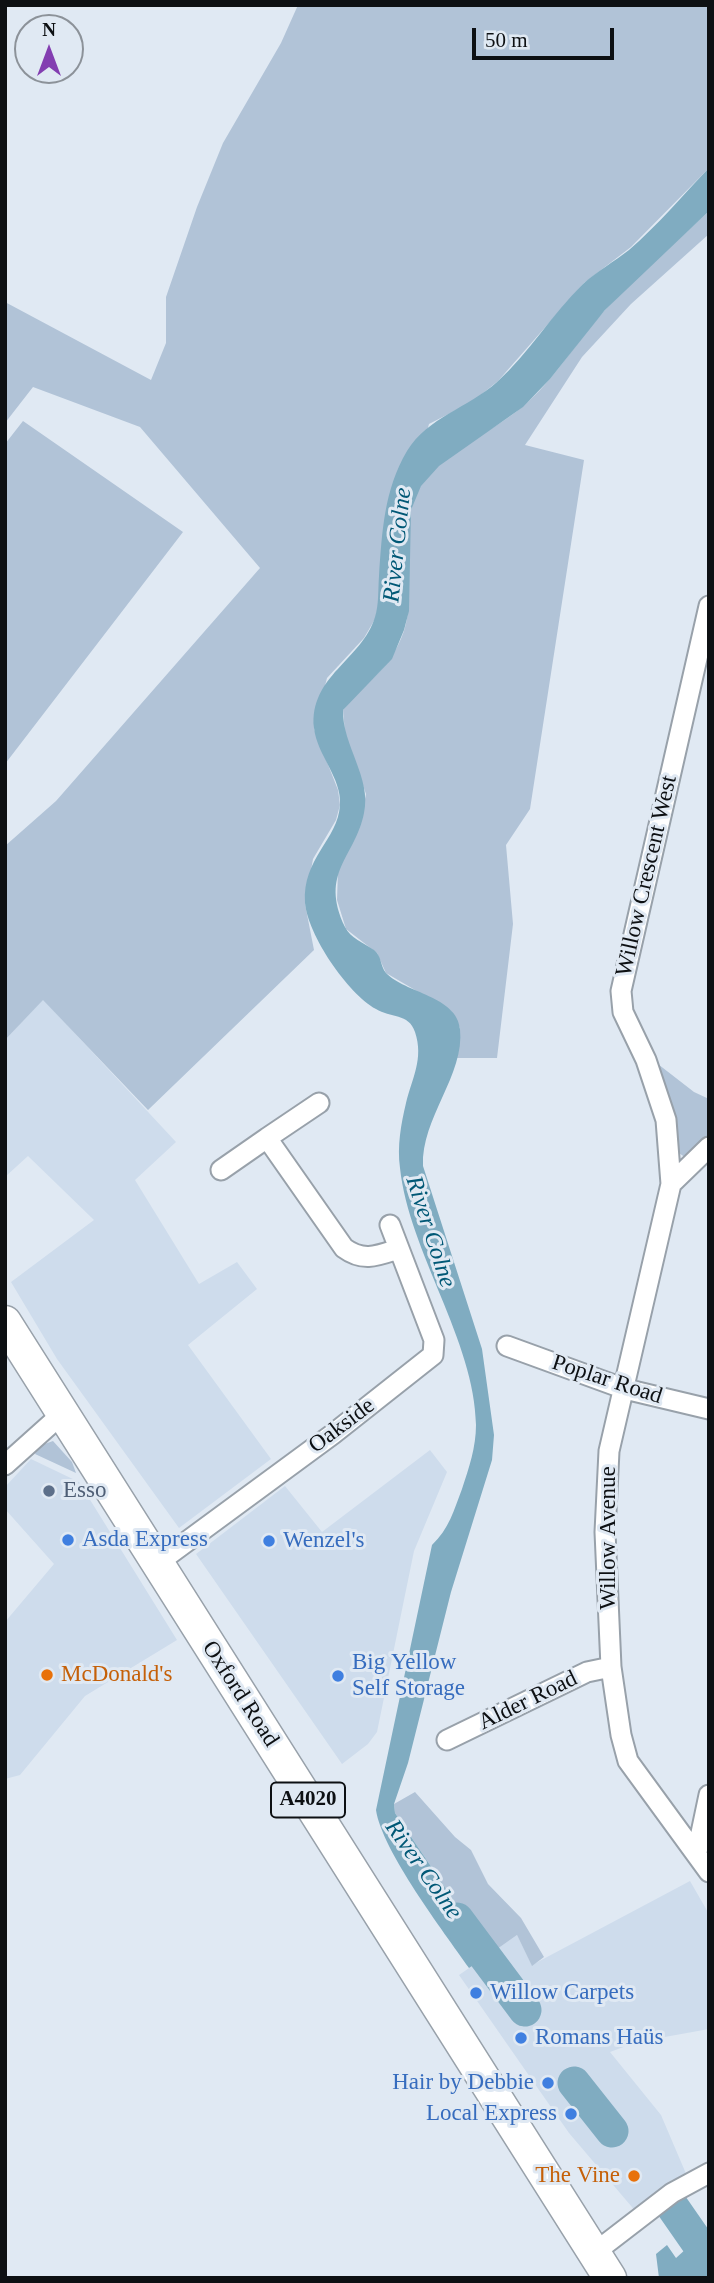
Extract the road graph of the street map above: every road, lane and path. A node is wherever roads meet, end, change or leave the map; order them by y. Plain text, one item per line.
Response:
1 (709, 606) edge
2 (318, 1102) dead end
3 (268, 1138) junction
4 (709, 1147) edge
5 (221, 1170) dead end
6 (671, 1184) junction
7 (390, 1225) dead end
8 (398, 1249) junction
9 (5, 1322) edge
10 (507, 1346) dead end
11 (625, 1389) junction
12 (709, 1409) edge
13 (63, 1413) junction
14 (5, 1465) edge
15 (159, 1562) junction
16 (611, 1667) junction
17 (447, 1740) dead end
18 (709, 1795) edge
19 (697, 1852) junction
20 (709, 1872) edge
21 (709, 2173) edge
22 (602, 2265) edge

1 - 6 street, Willow Crescent West
2 - 3 street
3 - 5 street
3 - 8 street
4 - 6 street
6 - 11 street, Willow Avenue
7 - 8 street, Oakside
8 - 15 street, Oakside
9 - 13 main road, Oxford Road / A4020
10 - 11 street, Poplar Road
11 - 12 street, Poplar Road
11 - 16 street, Willow Avenue
13 - 14 street
13 - 15 main road, Oxford Road / A4020
15 - 22 main road, Oxford Road / A4020
16 - 17 street, Alder Road
16 - 19 street, Willow Avenue
18 - 19 street
19 - 20 street, Willow Avenue
21 - 22 street

